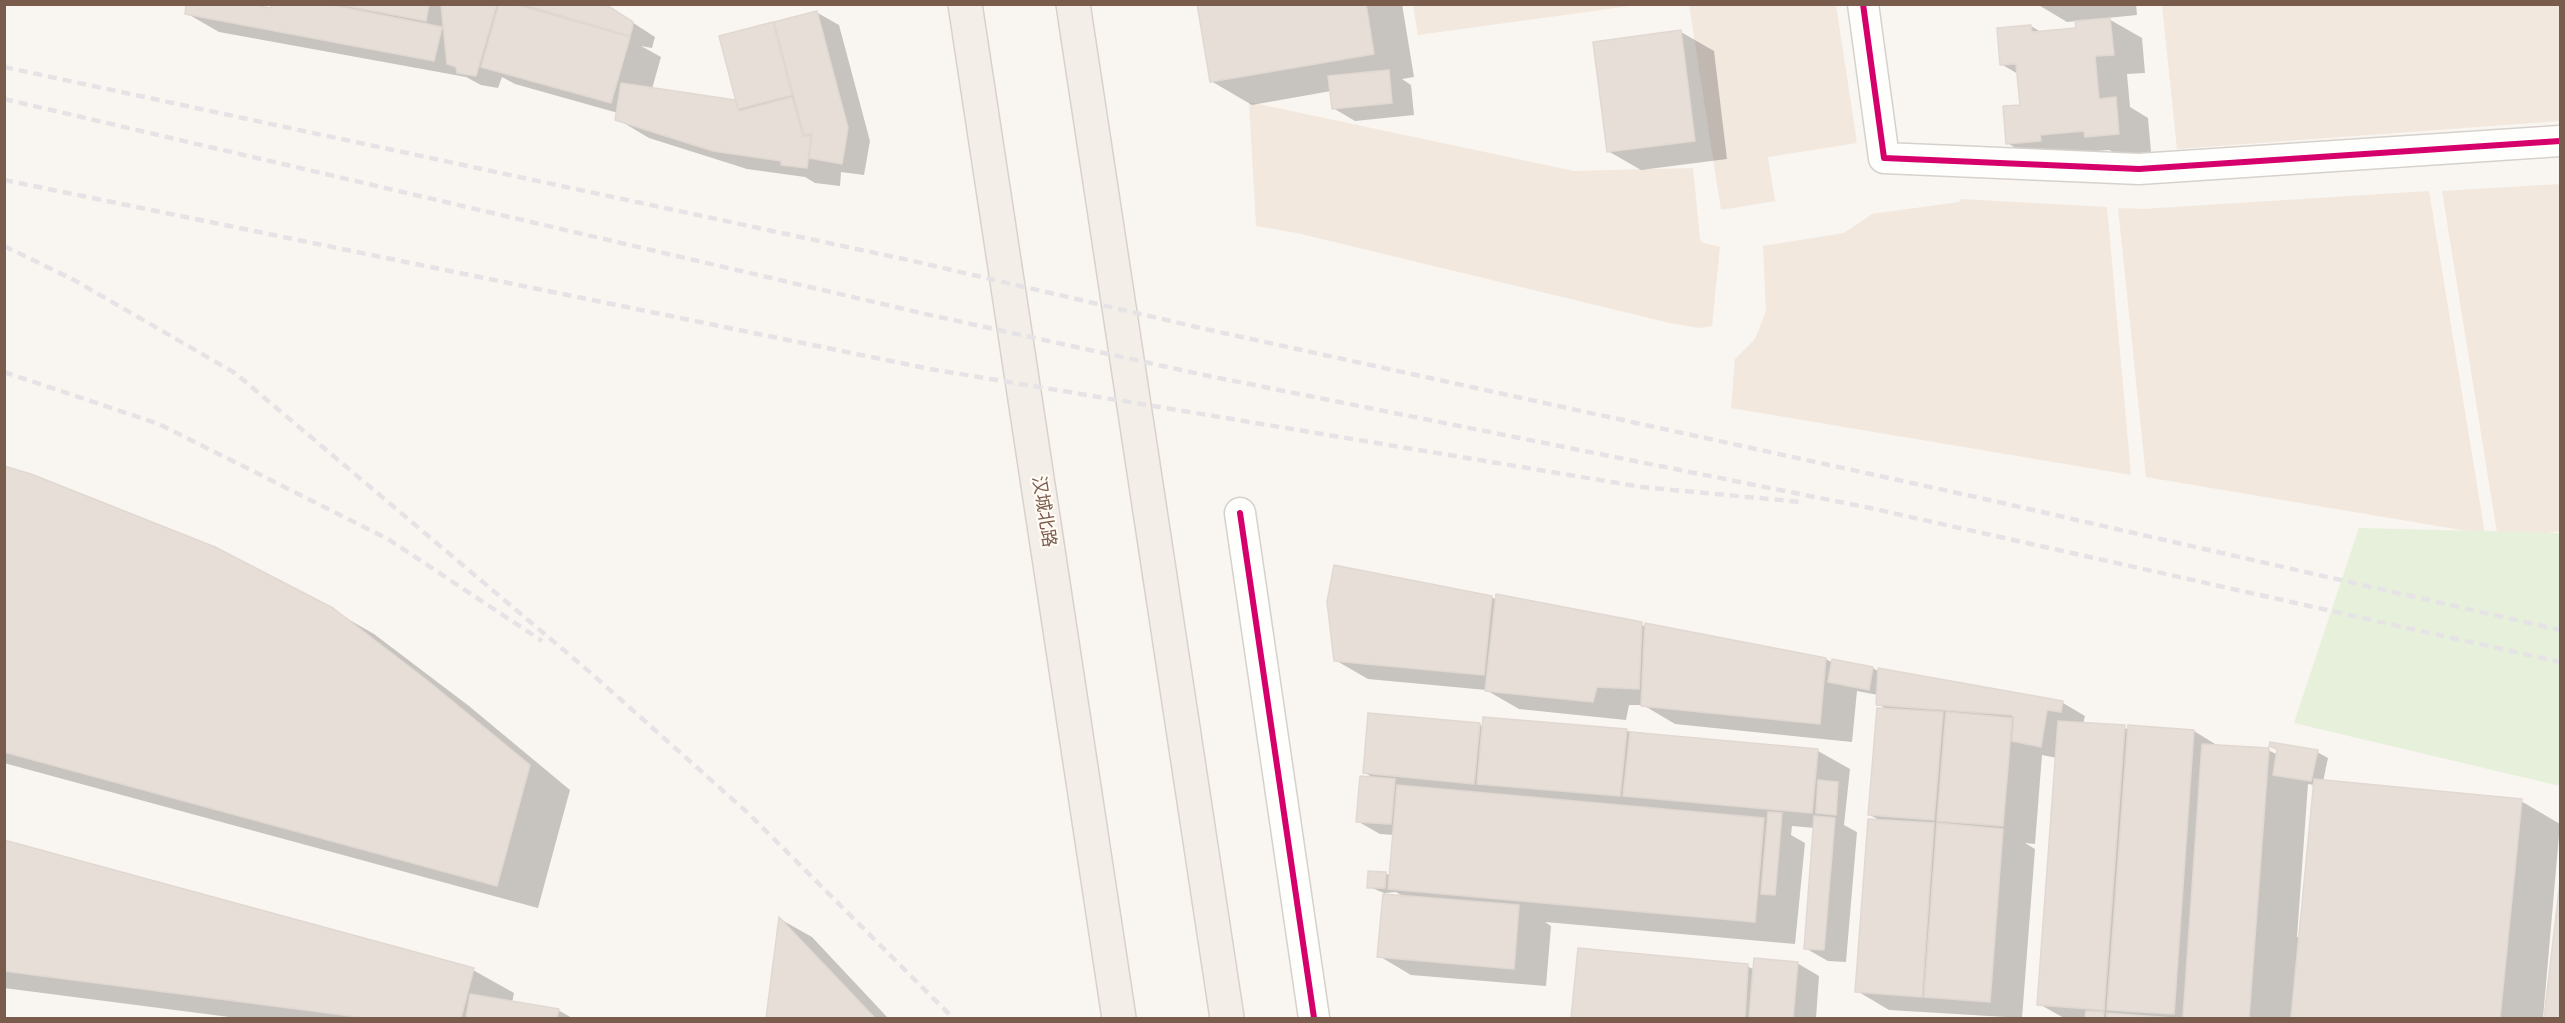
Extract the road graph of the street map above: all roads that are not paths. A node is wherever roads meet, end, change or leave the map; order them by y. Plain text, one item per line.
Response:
1 (965, 4) edge
2 (1073, 4) edge
3 (1863, 4) edge
4 (2560, 141) edge
5 (1240, 513) dead end
6 (1119, 1018) edge
7 (1227, 1018) edge
8 (1314, 1018) edge

1 - 6 main road, 汉城北路
2 - 7 main road
3 - 4 street
5 - 8 street

